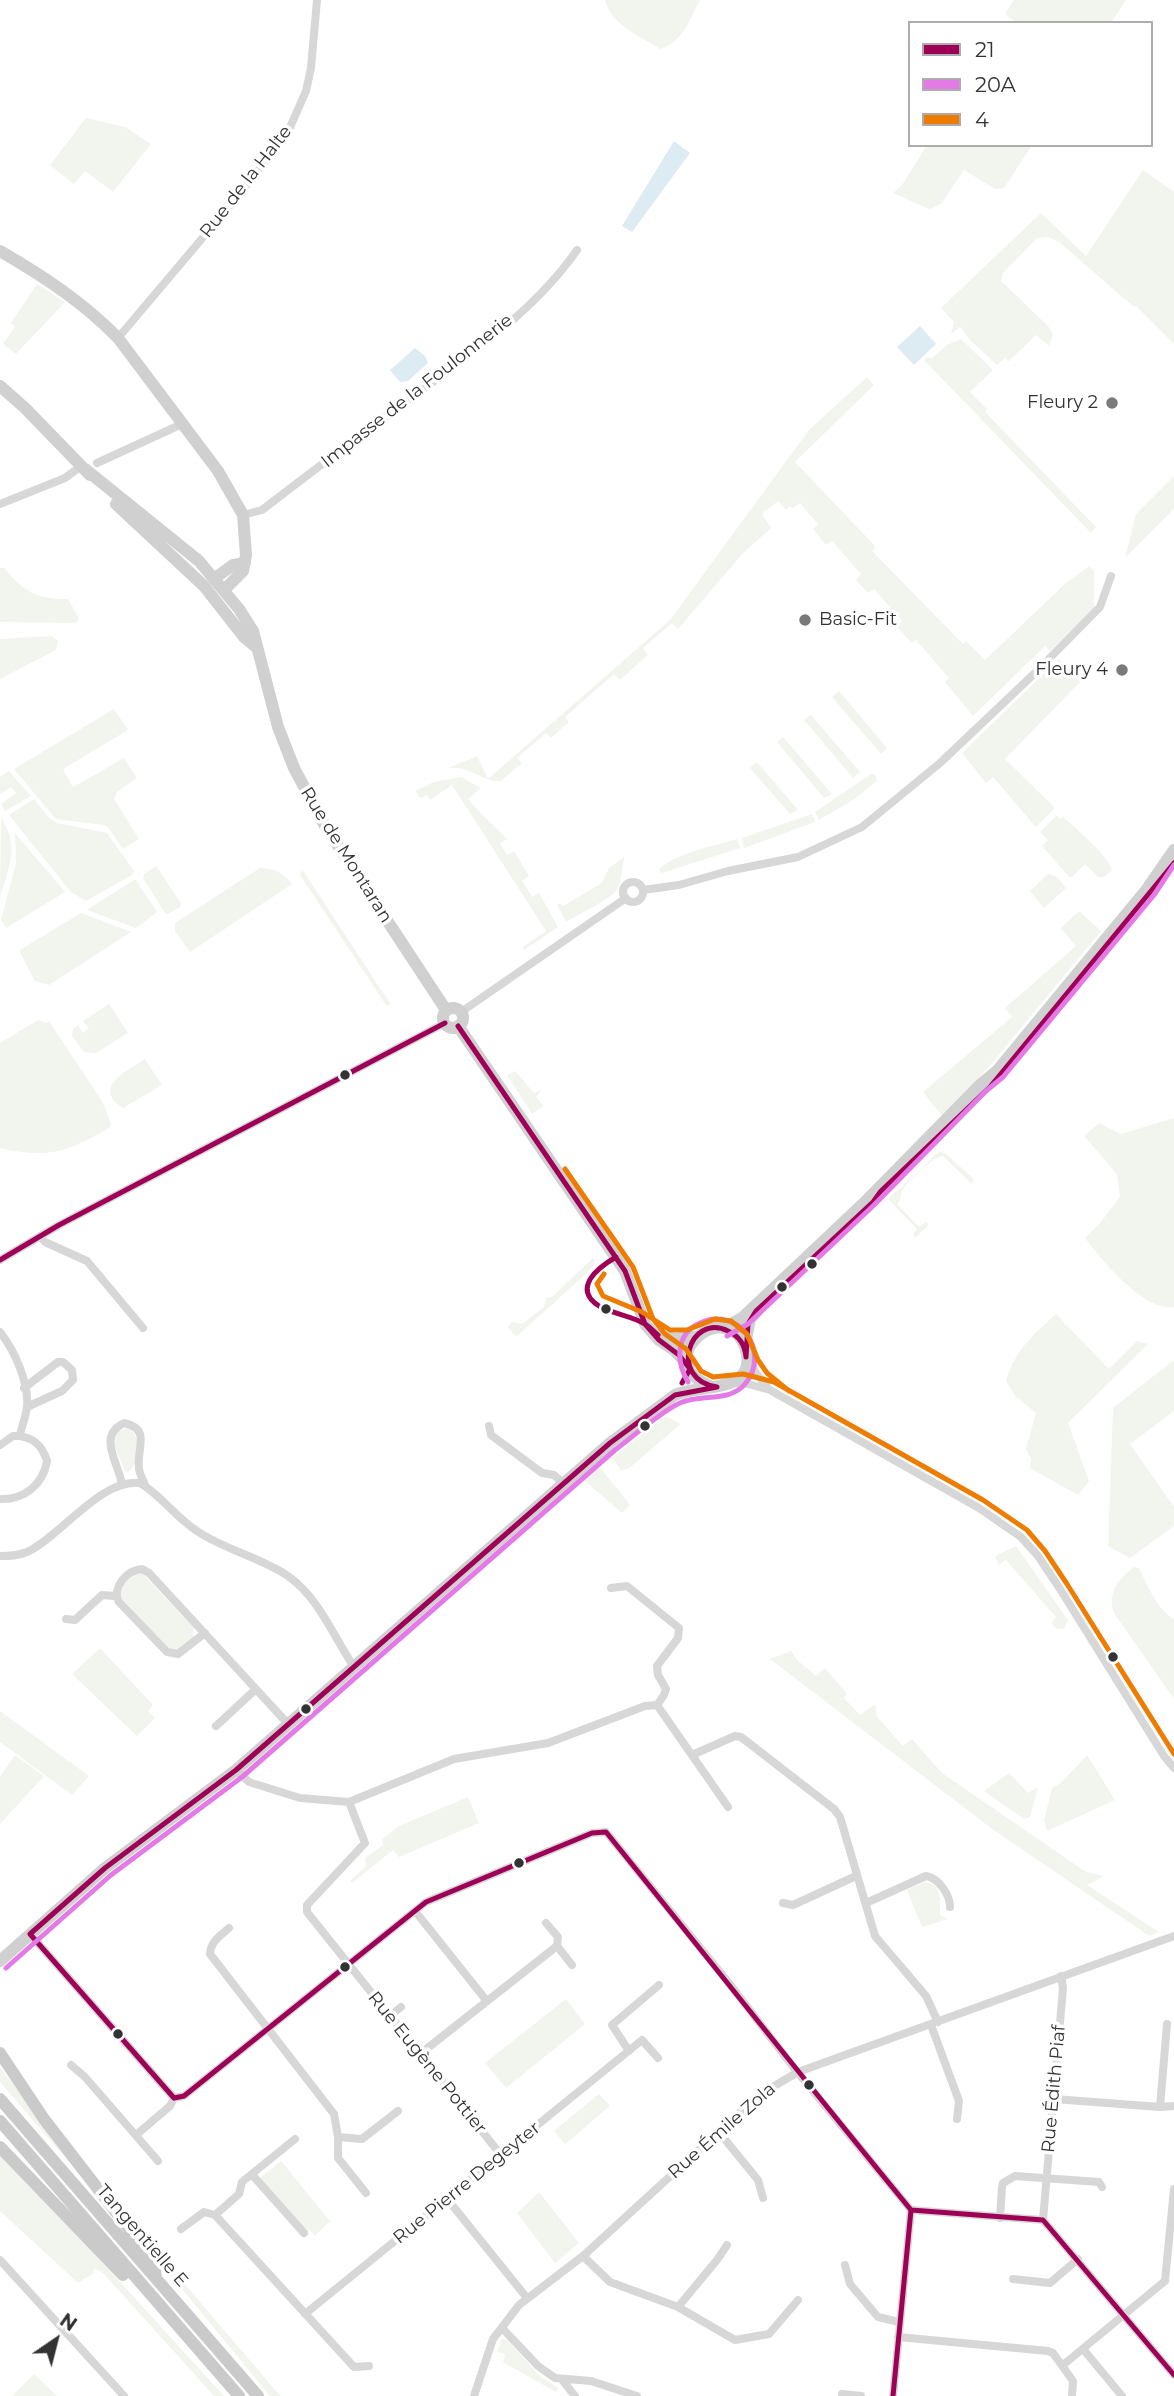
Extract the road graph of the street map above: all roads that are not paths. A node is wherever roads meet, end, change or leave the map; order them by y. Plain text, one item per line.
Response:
1 (317, 0) edge
2 (577, 250) dead end
3 (0, 251) edge
4 (118, 338) junction
5 (0, 386) edge
6 (182, 424) junction
7 (88, 466) junction
8 (0, 504) edge
9 (243, 515) junction
10 (245, 563) junction
11 (1111, 576) dead end
12 (215, 578) junction
13 (225, 589) junction
14 (258, 648) junction
15 (1174, 850) edge
16 (1174, 863) edge
17 (643, 890) junction
18 (626, 898) junction
19 (461, 1013) joint
20 (450, 1020) junction
21 (40, 1236) junction
22 (0, 1260) edge
23 (143, 1328) dead end
24 (723, 1328) junction
25 (0, 1332) edge
26 (653, 1333) junction
27 (695, 1337) junction
28 (746, 1350) junction
29 (689, 1367) junction
30 (733, 1383) junction
31 (710, 1386) junction
32 (24, 1388) junction
33 (770, 1391) junction
34 (676, 1395) junction
35 (27, 1407) junction
36 (489, 1426) dead end
37 (20, 1435) junction
38 (0, 1444) edge
39 (122, 1484) junction
40 (564, 1484) junction
41 (145, 1485) junction
42 (0, 1499) edge
43 (0, 1556) edge
44 (611, 1588) dead end
45 (115, 1596) junction
46 (66, 1619) dead end
47 (205, 1633) junction
48 (354, 1667) junction
49 (256, 1689) junction
50 (657, 1705) junction
51 (289, 1725) junction
52 (216, 1726) dead end
53 (692, 1755) junction
54 (1164, 1756) junction
55 (1174, 1768) edge
56 (236, 1770) junction
57 (1174, 1777) edge
58 (349, 1802) junction
59 (728, 1807) dead end
60 (856, 1875) junction
61 (783, 1903) dead end
62 (866, 1903) junction
63 (950, 1907) dead end
64 (415, 1911) junction
65 (546, 1923) dead end
66 (229, 1928) dead end
67 (30, 1934) junction
68 (1174, 1936) edge
69 (557, 1946) junction
70 (0, 1961) edge
71 (348, 1965) junction
72 (572, 1965) dead end
73 (1061, 1976) junction
74 (659, 1985) dead end
75 (486, 2000) junction
76 (401, 2007) dead end
77 (390, 2016) junction
78 (934, 2024) junction
79 (1167, 2024) dead end
80 (267, 2029) junction
81 (629, 2051) junction
82 (0, 2053) edge
83 (419, 2053) junction
84 (658, 2058) dead end
85 (71, 2065) dead end
86 (798, 2073) junction
87 (174, 2098) junction
88 (0, 2099) edge
89 (1054, 2099) junction
90 (1174, 2106) edge
91 (1160, 2108) junction
92 (398, 2110) dead end
93 (957, 2119) dead end
94 (0, 2122) edge
95 (718, 2131) junction
96 (136, 2136) junction
97 (338, 2137) junction
98 (295, 2139) dead end
99 (0, 2147) edge
100 (501, 2155) junction
101 (158, 2161) dead end
102 (255, 2178) dead end
103 (1045, 2178) junction
104 (1102, 2187) dead end
105 (1174, 2189) edge
106 (366, 2193) dead end
107 (762, 2198) dead end
108 (447, 2200) junction
109 (911, 2210) junction
110 (215, 2215) junction
111 (1000, 2218) junction
112 (1043, 2220) junction
113 (181, 2229) dead end
114 (304, 2233) dead end
115 (727, 2245) dead end
116 (583, 2256) junction
117 (1078, 2259) junction
118 (0, 2260) edge
119 (845, 2264) dead end
120 (156, 2278) junction
121 (1013, 2279) dead end
122 (527, 2298) junction
123 (798, 2300) dead end
124 (678, 2307) junction
125 (305, 2314) junction
126 (1124, 2315) junction
127 (899, 2322) junction
128 (502, 2328) junction
129 (898, 2337) junction
130 (1083, 2349) junction
131 (1063, 2365) junction
132 (369, 2366) dead end
133 (1174, 2375) edge
134 (563, 2381) junction
135 (842, 2394) edge
136 (124, 2396) edge
137 (238, 2396) edge
138 (258, 2396) edge
139 (474, 2396) edge
140 (575, 2396) edge
141 (637, 2396) edge
142 (861, 2396) edge
143 (893, 2396) edge
144 (1072, 2396) edge
145 (1122, 2396) edge

1 - 4 street, Rue de la Halte
2 - 9 street, Impasse de la Foulonnerie
3 - 4 main road
4 - 6 main road
5 - 7 main road
6 - 7 street
6 - 9 main road
7 - 8 street
7 - 12 main road, Rue de Montaran
7 - 14 main road
9 - 10 main road
10 - 12 main road
10 - 13 main road
11 - 17 street
12 - 13 main road, Rue de Montaran
13 - 14 main road, Rue de Montaran
14 - 20 main road, Rue de Montaran
15 - 24 main road
16 - 28 main road
17 - 18 street
17 - 18 street
18 - 19 street
19 - 20 main road
20 - 21 street
20 - 26 main road, Rue de Montaran
21 - 22 street
21 - 23 street
24 - 27 main road
24 - 28 main road
25 - 32 street
26 - 27 main road
26 - 29 main road, Rue de Montaran
27 - 29 main road
28 - 30 main road
28 - 33 street
29 - 31 main road
29 - 34 main road
30 - 31 main road
30 - 33 street
31 - 34 main road
32 - 35 street
32 - 35 street
33 - 54 street
34 - 40 main road
35 - 37 street
36 - 40 street
37 - 38 street
37 - 42 street
39 - 41 street
39 - 41 street
39 - 43 street
40 - 48 main road
41 - 48 street
44 - 50 street
45 - 46 street
45 - 47 street
45 - 47 street
47 - 49 street
48 - 51 main road
49 - 51 street
49 - 52 street
50 - 53 street
50 - 58 street
51 - 56 main road
53 - 59 street
53 - 60 street
54 - 55 street
54 - 57 street
56 - 58 street
56 - 67 main road
58 - 71 street, Rue Eugène Pottier
60 - 61 street
60 - 62 street
62 - 63 street
62 - 78 street
64 - 71 street
64 - 75 street
64 - 86 street
65 - 69 street
66 - 80 street
67 - 70 main road
67 - 87 street
68 - 73 street, Rue Émile Zola
69 - 72 street
69 - 75 street
71 - 77 street, Rue Eugène Pottier
71 - 80 street
73 - 78 street, Rue Émile Zola
73 - 89 street, Rue Édith Piaf
74 - 81 street
75 - 83 street
76 - 77 street
77 - 83 street, Rue Eugène Pottier
78 - 86 street, Rue Émile Zola
78 - 93 street
79 - 91 street
80 - 87 street
80 - 97 street
81 - 84 street
81 - 100 street, Rue Pierre Degeyter
82 - 120 main road
83 - 100 street, Rue Eugène Pottier
85 - 96 street
86 - 95 street, Rue Émile Zola
86 - 109 street
87 - 96 street
88 - 120 main road, Tangentielle E
89 - 91 street
89 - 103 street, Rue Édith Piaf
90 - 91 street
92 - 97 street
94 - 137 main road
95 - 107 street
95 - 116 street, Rue Émile Zola
96 - 101 street
97 - 106 street
98 - 110 street
99 - 137 main road
100 - 108 street, Rue Pierre Degeyter
102 - 114 street
103 - 104 street
103 - 111 street
103 - 112 street, Rue Édith Piaf
105 - 126 street
108 - 122 street
108 - 125 street, Rue Pierre Degeyter
109 - 111 street
109 - 127 street
110 - 113 street
110 - 125 street
111 - 112 street
112 - 117 street
115 - 124 street
116 - 122 street, Rue Émile Zola
116 - 124 street
117 - 121 street
117 - 126 street
118 - 136 street
119 - 127 street
120 - 138 main road, Tangentielle E
122 - 128 street, Rue Émile Zola
123 - 124 street
125 - 132 street
126 - 130 street
126 - 133 street
127 - 129 street
128 - 134 street
128 - 139 street, Rue Émile Zola
129 - 131 street
129 - 143 street
130 - 131 street
130 - 145 street
131 - 144 street
134 - 140 street
134 - 141 street
135 - 142 street

